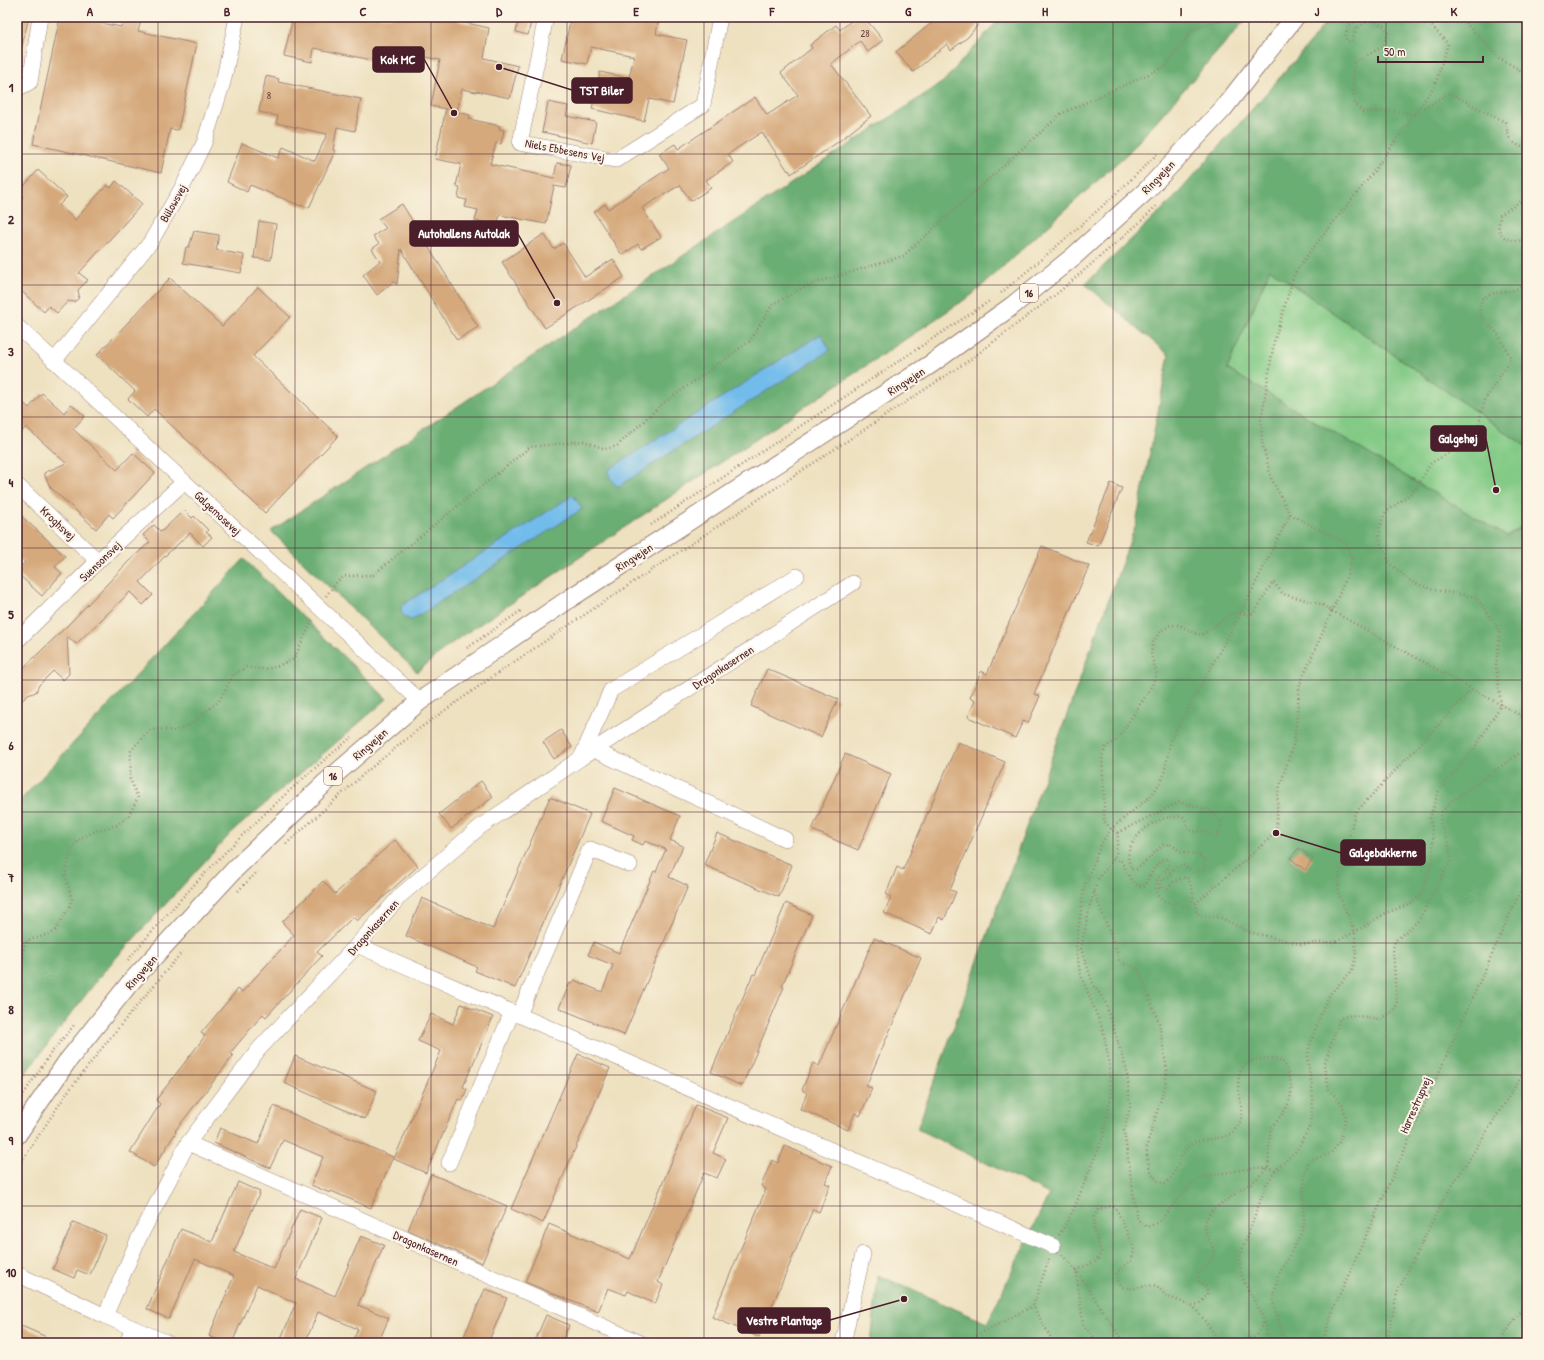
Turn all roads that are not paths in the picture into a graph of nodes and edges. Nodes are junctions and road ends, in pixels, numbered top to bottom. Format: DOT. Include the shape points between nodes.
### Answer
graph roads {
  1 [pos="40,17"];
  2 [pos="237,17"];
  3 [pos="546,17"];
  4 [pos="720,17"];
  5 [pos="1293,19"];
  6 [pos="17,89"];
  7 [pos="17,326"];
  8 [pos="54,361"];
  9 [pos="184,482"];
  10 [pos="17,485"];
  11 [pos="98,562"];
  12 [pos="797,576"];
  13 [pos="852,583"];
  14 [pos="17,641"];
  15 [pos="420,701"];
  16 [pos="594,750"];
  17 [pos="581,758"];
  18 [pos="785,839"];
  19 [pos="630,865"];
  20 [pos="357,945"];
  21 [pos="516,1014"];
  22 [pos="17,1135"];
  23 [pos="188,1143"];
  24 [pos="449,1162"];
  25 [pos="1053,1246"];
  26 [pos="863,1254"];
  27 [pos="17,1274"];
  28 [pos="105,1316"];
  29 [pos="133,1328"];
  30 [pos="127,1343"];
  31 [pos="168,1343"];
  32 [pos="641,1343"];
  33 [pos="843,1343"];
  1 -- 6 [label="street" via="30,82"];
  2 -- 8 [label="street, Bülowsvej" via="223,82 204,143 183,186 150,243"];
  3 -- 4 [label="street, Niels Ebbesens Vej" via="520,142 616,160 703,105"];
  5 -- 15 [label="main road, Ringvejen / 16" via="1223,109 1146,191 1074,256 1012,306 931,364 572,597"];
  7 -- 8 [label="street, Galgemosevej"];
  8 -- 9 [label="street, Galgemosevej"];
  9 -- 11 [label="street, Suensonsvej"];
  9 -- 15 [label="street, Galgemosevej"];
  10 -- 11 [label="street, Kroghsvej"];
  11 -- 14 [label="street, Suensonsvej"];
  12 -- 17 [label="street" via="611,690"];
  13 -- 16 [label="street, Dragonkasernen"];
  15 -- 22 [label="main road, Ringvejen / 16" via="301,805 204,901 129,984 88,1035"];
  16 -- 17 [label="street, Dragonkasernen"];
  16 -- 18 [label="street"];
  17 -- 20 [label="street, Dragonkasernen" via="480,827 401,895"];
  19 -- 21 [label="street" via="590,849"];
  20 -- 21 [label="street"];
  20 -- 23 [label="street, Dragonkasernen" via="259,1050"];
  21 -- 24 [label="street"];
  21 -- 25 [label="street"];
  23 -- 28 [label="street, Dragonkasernen" via="138,1240"];
  23 -- 32 [label="street, Dragonkasernen"];
  26 -- 33 [label="street"];
  27 -- 28 [label="street"];
  28 -- 29 [label="street"];
  29 -- 30 [label="street"];
  29 -- 31 [label="street"];
}
